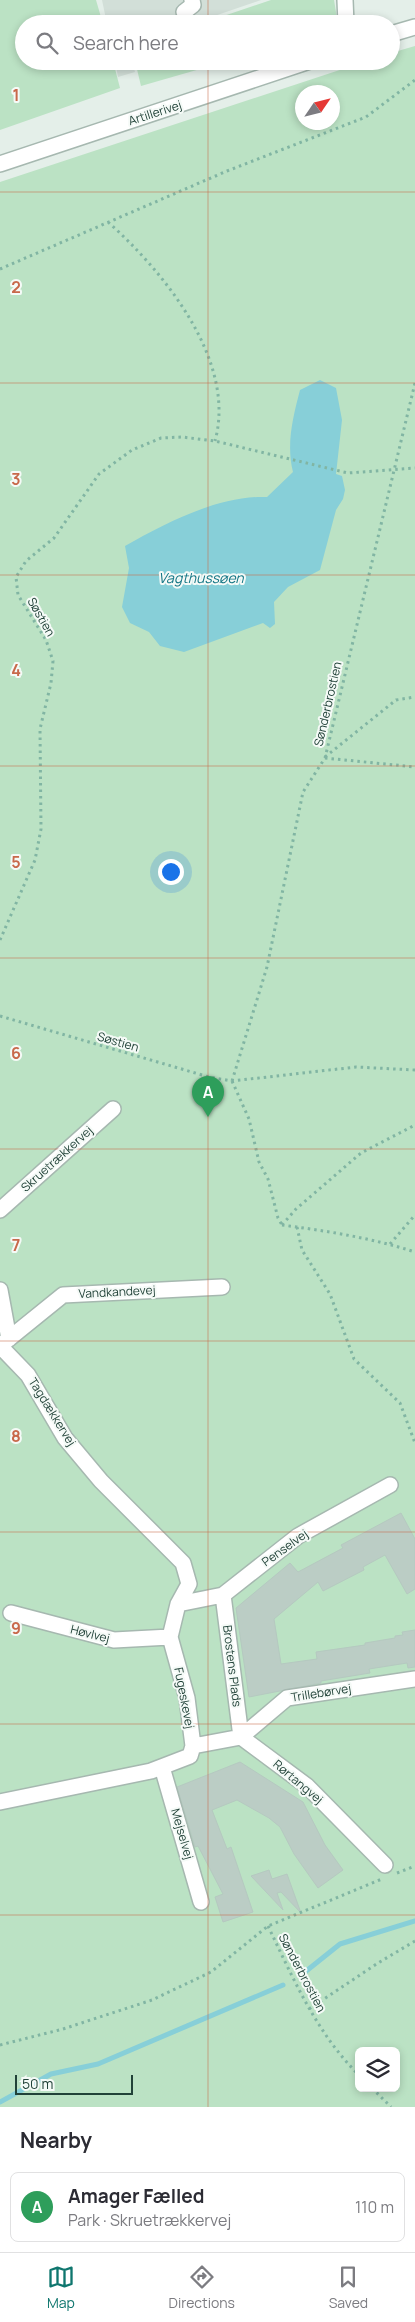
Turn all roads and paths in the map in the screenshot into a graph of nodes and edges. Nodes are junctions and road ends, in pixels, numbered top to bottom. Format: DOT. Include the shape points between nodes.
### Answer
graph roads {
  1 [pos="344,0"];
  2 [pos="345,15"];
  3 [pos="415,27"];
  4 [pos="400,31"];
  5 [pos="283,70"];
  6 [pos="415,80"];
  7 [pos="0,164"];
  8 [pos="108,222"];
  9 [pos="0,268"];
  10 [pos="415,383"];
  11 [pos="215,441"];
  12 [pos="415,468"];
  13 [pos="392,471"];
  14 [pos="415,697"];
  15 [pos="325,758"];
  16 [pos="415,767"];
  17 [pos="0,940"];
  18 [pos="0,1016"];
  19 [pos="415,1070"];
  20 [pos="232,1081"];
  21 [pos="113,1109"];
  22 [pos="415,1125"];
  23 [pos="0,1210"];
  24 [pos="415,1215"];
  25 [pos="282,1225"];
  26 [pos="297,1226"];
  27 [pos="390,1244"];
  28 [pos="415,1252"];
  29 [pos="222,1287"];
  30 [pos="0,1290"];
  31 [pos="4,1343"];
  32 [pos="415,1443"];
  33 [pos="102,1481"];
  34 [pos="390,1485"];
  35 [pos="222,1595"];
  36 [pos="178,1604"];
  37 [pos="11,1614"];
  38 [pos="170,1637"];
  39 [pos="415,1679"];
  40 [pos="241,1737"];
  41 [pos="193,1746"];
  42 [pos="162,1767"];
  43 [pos="0,1802"];
  44 [pos="415,1866"];
  45 [pos="390,1872"];
  46 [pos="201,1902"];
  47 [pos="268,1926"];
  48 [pos="415,1941"];
  49 [pos="310,2009"];
  50 [pos="0,2045"];
  51 [pos="355,2072"];
  52 [pos="376,2092"];
  53 [pos="391,2107"];
  1 -- 2 [label="street"];
  3 -- 4 [label="street"];
  5 -- 7 [label="street, Artillerivej"];
  6 -- 8 [label="path" via="366,117 226,171"];
  8 -- 9 [label="path"];
  8 -- 11 [label="path" via="148,261 177,298 201,339 218,395 220,416"];
  10 -- 13 [label="path, Sønderbrostien"];
  11 -- 13 [label="path, Søstien" via="348,473"];
  11 -- 17 [label="path, Søstien" via="161,438 132,450 99,474 54,538 26,561 16,577 18,595 46,640 53,661 40,729 41,829 35,860"];
  12 -- 13 [label="path, Søstien"];
  13 -- 15 [label="path, Sønderbrostien"];
  14 -- 15 [label="path" via="396,700"];
  15 -- 16 [label="path"];
  15 -- 20 [label="path, Sønderbrostien" via="303,792 267,967"];
  18 -- 20 [label="path, Søstien"];
  19 -- 20 [label="path, Søstien" via="356,1067"];
  20 -- 25 [label="path" via="249,1119 259,1162 268,1179"];
  21 -- 23 [label="street, Skruetrækkervej"];
  22 -- 25 [label="path" via="361,1153 296,1208"];
  24 -- 27 [label="path"];
  25 -- 26 [label="path"];
  26 -- 27 [label="path"];
  26 -- 32 [label="path" via="302,1250 330,1294 354,1359 400,1402"];
  27 -- 28 [label="path"];
  29 -- 31 [label="street, Vandkandevej" via="63,1295"];
  30 -- 31 [label="street"];
  31 -- 33 [label="street, Tagdækkervej" via="28,1374 65,1438"];
  33 -- 36 [label="street, Fugeskevej" via="182,1563 189,1584"];
  34 -- 35 [label="street, Penselvej" via="298,1536"];
  35 -- 36 [label="street, Penselvej"];
  35 -- 40 [label="street, Brostens Plads"];
  36 -- 38 [label="street, Fugeskevej"];
  37 -- 38 [label="street, Høvlvej" via="114,1640"];
  38 -- 41 [label="street, Fugeskevej" via="187,1698"];
  39 -- 40 [label="street, Trillebørvej" via="287,1698"];
  40 -- 41 [label="street"];
  40 -- 45 [label="street, Rørtangvej" via="307,1786"];
  41 -- 42 [label="street, Fugeskevej" via="190,1756"];
  42 -- 43 [label="street, Fugeskevej"];
  42 -- 46 [label="street, Mejselvej"];
  44 -- 45 [label="path"];
  45 -- 47 [label="path"];
  47 -- 49 [label="path, Sønderbrostien"];
  47 -- 50 [label="path" via="211,1972 152,2000 63,2029"];
  48 -- 49 [label="path"];
  49 -- 51 [label="path, Sønderbrostien"];
  52 -- 53 [label="path"];
}
